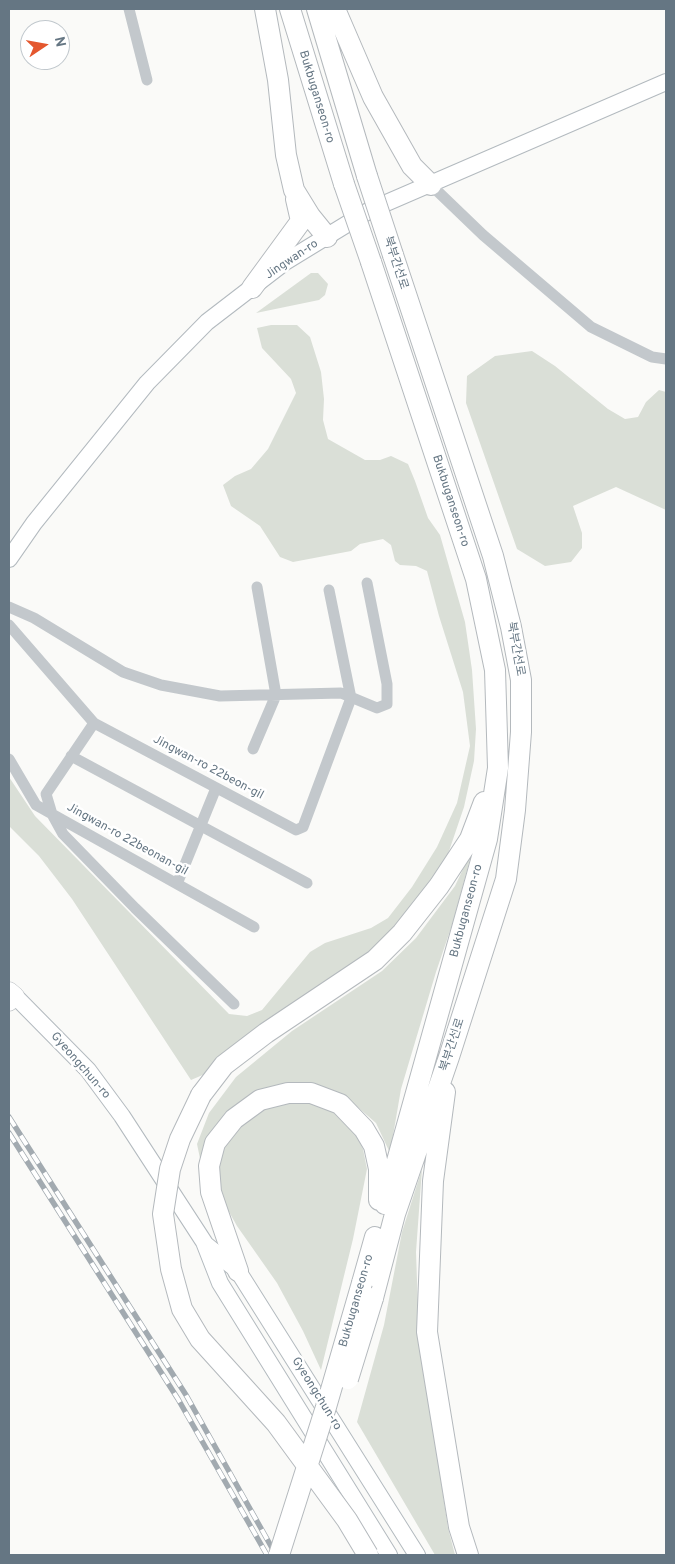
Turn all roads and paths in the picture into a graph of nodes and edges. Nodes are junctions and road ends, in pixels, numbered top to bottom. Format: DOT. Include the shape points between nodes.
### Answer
graph roads {
  1 [pos="129,9"];
  2 [pos="265,9"];
  3 [pos="290,9"];
  4 [pos="317,9"];
  5 [pos="335,9"];
  6 [pos="148,80"];
  7 [pos="666,82"];
  8 [pos="431,185"];
  9 [pos="294,190"];
  10 [pos="327,237"];
  11 [pos="252,288"];
  12 [pos="666,359"];
  13 [pos="9,559"];
  14 [pos="366,583"];
  15 [pos="257,586"];
  16 [pos="329,590"];
  17 [pos="9,607"];
  18 [pos="9,625"];
  19 [pos="276,695"];
  20 [pos="351,698"];
  21 [pos="94,723"];
  22 [pos="253,749"];
  23 [pos="72,756"];
  24 [pos="9,759"];
  25 [pos="498,768"];
  26 [pos="216,788"];
  27 [pos="52,814"];
  28 [pos="201,826"];
  29 [pos="308,883"];
  30 [pos="177,884"];
  31 [pos="254,927"];
  32 [pos="11,996"];
  33 [pos="234,1004"];
  34 [pos="449,1057"];
  35 [pos="380,1222"];
  36 [pos="204,1242"];
  37 [pos="238,1271"];
  38 [pos="367,1290"];
  39 [pos="279,1555"];
  40 [pos="293,1555"];
  41 [pos="368,1555"];
  42 [pos="389,1555"];
  43 [pos="417,1555"];
  44 [pos="468,1555"];
  1 -- 6 [label="street"];
  2 -- 9 [label="highway"];
  3 -- 25 [label="highway, Bukbuganseon-ro, bridge" via="344,184 476,579 495,670"];
  4 -- 34 [label="highway, 북부간선로, bridge" via="367,176 493,556 521,680 521,732 506,879"];
  5 -- 8 [label="highway" via="373,97 412,166"];
  7 -- 8 [label="main road, Jingwan-ro"];
  8 -- 10 [label="main road, Jingwan-ro" via="370,210"];
  8 -- 12 [label="street" via="483,235 591,327 652,357"];
  9 -- 10 [label="highway"];
  9 -- 11 [label="highway" via="301,221"];
  10 -- 11 [label="main road, Jingwan-ro" via="285,262"];
  11 -- 13 [label="main road, Jingwan-ro" via="207,322 147,383"];
  14 -- 20 [label="street" via="387,684 386,704 377,708"];
  15 -- 19 [label="street"];
  16 -- 20 [label="street"];
  17 -- 19 [label="street" via="34,618 123,672 161,685 220,696"];
  18 -- 21 [label="street, Jingwan-ro 22beon-gil"];
  19 -- 20 [label="street" via="341,693"];
  19 -- 22 [label="street"];
  20 -- 26 [label="street, Jingwan-ro 22beon-gil" via="303,827 296,830"];
  21 -- 23 [label="street, Jingwan-ro 22beonan-gil"];
  21 -- 26 [label="street, Jingwan-ro 22beon-gil"];
  23 -- 27 [label="street, Jingwan-ro 22beonan-gil" via="46,794"];
  23 -- 28 [label="street"];
  24 -- 27 [label="street" via="36,805"];
  25 -- 35 [label="highway, Bukbuganseon-ro" via="487,839"];
  25 -- 41 [label="highway, bridge" via="470,839 402,933 375,960 224,1065 201,1095 170,1169 163,1214 171,1269 182,1309 200,1338 276,1423 348,1520"];
  26 -- 28 [label="street"];
  27 -- 30 [label="street, Jingwan-ro 22beonan-gil"];
  27 -- 33 [label="street" via="63,834"];
  28 -- 29 [label="street"];
  28 -- 30 [label="street"];
  30 -- 31 [label="street, Jingwan-ro 22beonan-gil"];
  32 -- 36 [label="main road, Gyeongchun-ro" via="88,1070"];
  34 -- 38 [label="highway, 북부간선로"];
  34 -- 44 [label="highway" via="433,1181 427,1332 459,1527"];
  35 -- 37 [label="highway" via="379,1169 374,1146 364,1129 346,1110 340,1104 311,1093 288,1093 260,1100 234,1119 215,1143 209,1166 211,1192"];
  35 -- 38 [label="highway, Bukbuganseon-ro"];
  36 -- 37 [label="main road, Gyeongchun-ro"];
  36 -- 42 [label="main road, Gyeongchun-ro" via="220,1283"];
  37 -- 43 [label="main road, Gyeongchun-ro"];
  38 -- 39 [label="highway, Bukbuganseon-ro, bridge"];
  38 -- 40 [label="highway, Bukbuganseon-ro, bridge"];
}
